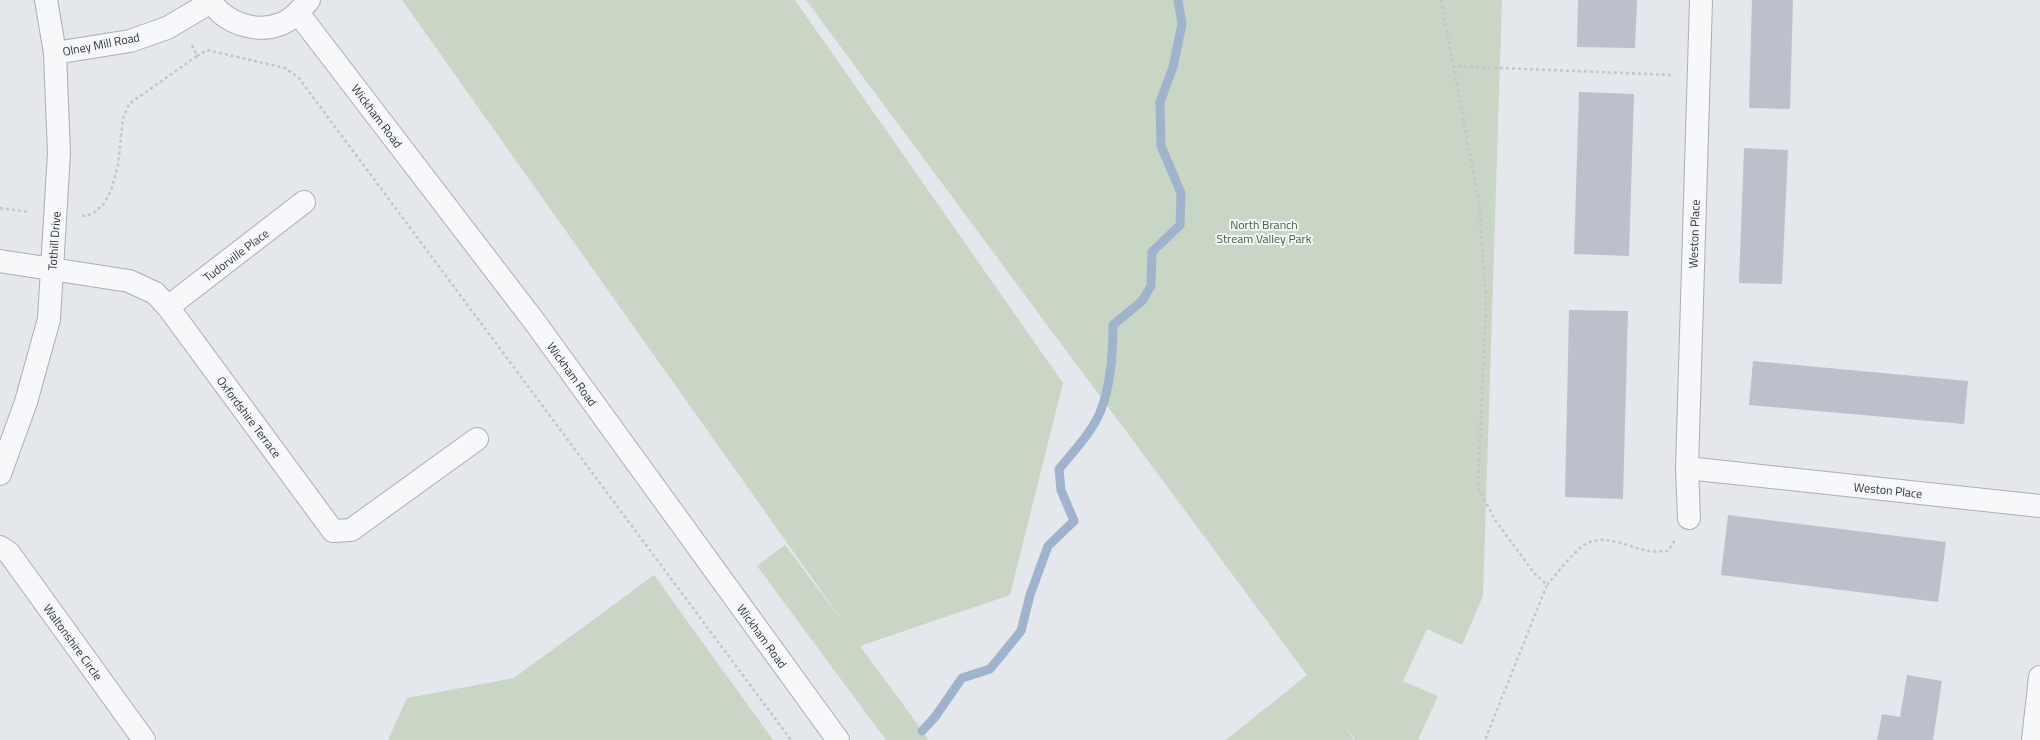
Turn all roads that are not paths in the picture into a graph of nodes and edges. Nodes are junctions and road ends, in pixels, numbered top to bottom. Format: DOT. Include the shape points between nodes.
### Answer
graph roads {
  1 [pos="46,0"];
  2 [pos="1701,0"];
  3 [pos="210,1"];
  4 [pos="304,7"];
  5 [pos="55,53"];
  6 [pos="304,202"];
  7 [pos="0,261"];
  8 [pos="52,269"];
  9 [pos="168,307"];
  10 [pos="477,439"];
  11 [pos="1687,468"];
  12 [pos="0,474"];
  13 [pos="2040,506"];
  14 [pos="1689,518"];
  15 [pos="0,547"];
  16 [pos="2040,677"];
  17 [pos="144,740"];
  18 [pos="838,740"];
  19 [pos="2033,740"];
  1 -- 5 [label="street, Tothill Drive"];
  2 -- 11 [label="street, Weston Place"];
  3 -- 4 [label="street" via="225,16 242,25 262,28 281,24"];
  3 -- 5 [label="street, Olney Mill Road" via="167,28 130,41"];
  4 -- 18 [label="street, Wickham Road"];
  5 -- 8 [label="street, Tothill Drive" via="59,153"];
  6 -- 9 [label="street, Tudorville Place"];
  7 -- 8 [label="street, Oxfordshire Terrace"];
  8 -- 9 [label="street, Oxfordshire Terrace" via="130,281 155,293"];
  8 -- 12 [label="street, Tothill Drive" via="49,319 26,402"];
  9 -- 10 [label="street, Oxfordshire Terrace" via="333,531 351,530"];
  11 -- 13 [label="street, Weston Place"];
  11 -- 14 [label="street, Weston Place"];
  15 -- 17 [label="street, Waltonshire Circle" via="9,553"];
  16 -- 19 [label="street"];
}
